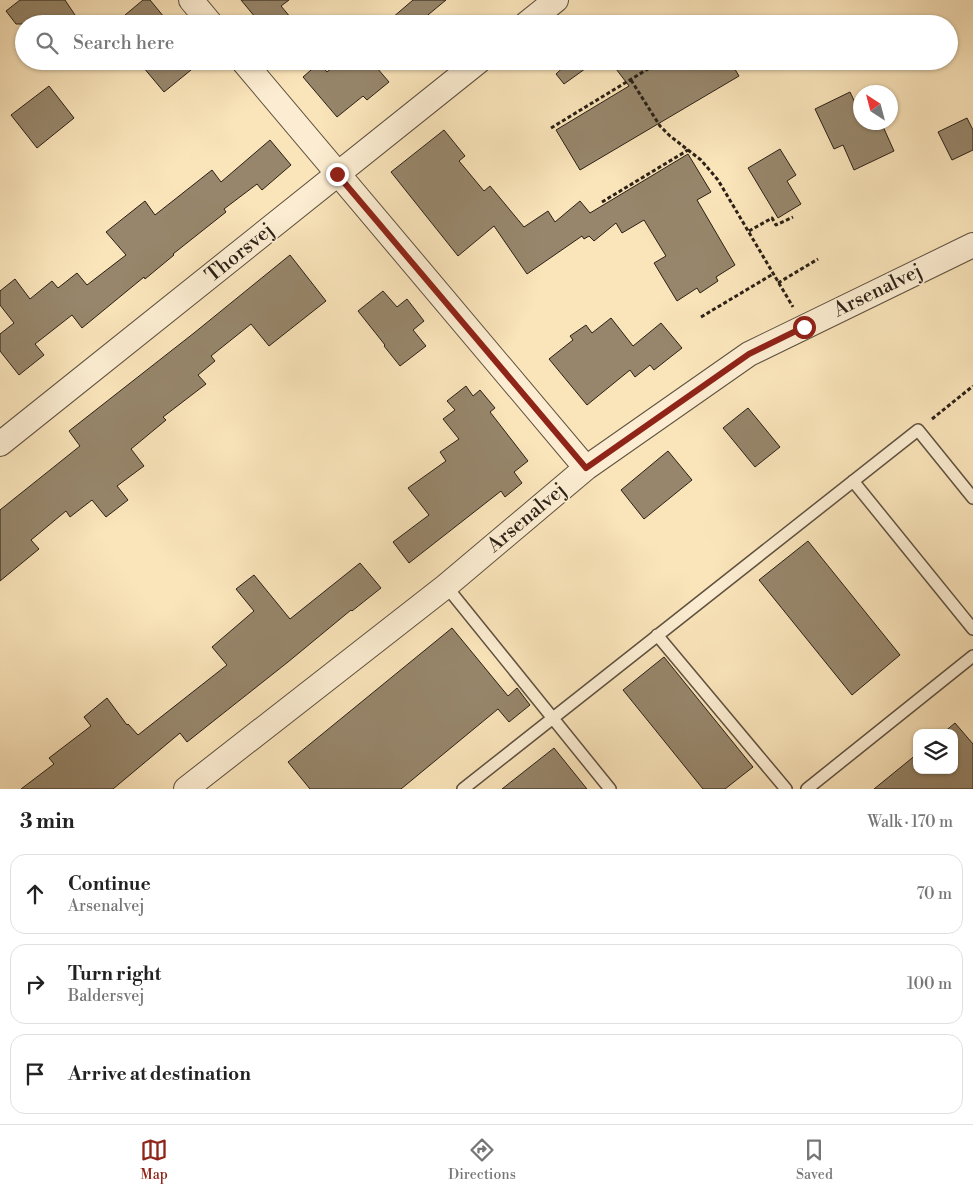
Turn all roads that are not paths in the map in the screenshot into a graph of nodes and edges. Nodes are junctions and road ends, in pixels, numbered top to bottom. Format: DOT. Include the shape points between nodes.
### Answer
graph roads {
  1 [pos="191,0"];
  2 [pos="556,0"];
  3 [pos="204,15"];
  4 [pos="537,15"];
  5 [pos="250,70"];
  6 [pos="468,70"];
  7 [pos="337,174"];
  8 [pos="973,245"];
  9 [pos="0,444"];
  10 [pos="586,468"];
  11 [pos="853,481"];
  12 [pos="973,498"];
  13 [pos="446,586"];
  14 [pos="973,629"];
  15 [pos="657,635"];
  16 [pos="973,656"];
  17 [pos="552,717"];
  18 [pos="186,789"];
  19 [pos="463,789"];
  20 [pos="610,789"];
  21 [pos="786,789"];
  22 [pos="807,789"];
  1 -- 3 [label="street"];
  2 -- 4 [label="street"];
  5 -- 7 [label="street"];
  6 -- 7 [label="street, Thorsvej"];
  7 -- 9 [label="street, Thorsvej"];
  7 -- 10 [label="street"];
  8 -- 10 [label="street, Arsenalvej" via="749,354"];
  10 -- 13 [label="street, Arsenalvej"];
  11 -- 12 [label="lane" via="918,430"];
  11 -- 14 [label="lane"];
  11 -- 15 [label="lane"];
  13 -- 17 [label="lane"];
  13 -- 18 [label="street, Arsenalvej"];
  15 -- 17 [label="lane"];
  15 -- 21 [label="lane"];
  16 -- 22 [label="lane"];
  17 -- 19 [label="lane"];
  17 -- 20 [label="lane"];
}
